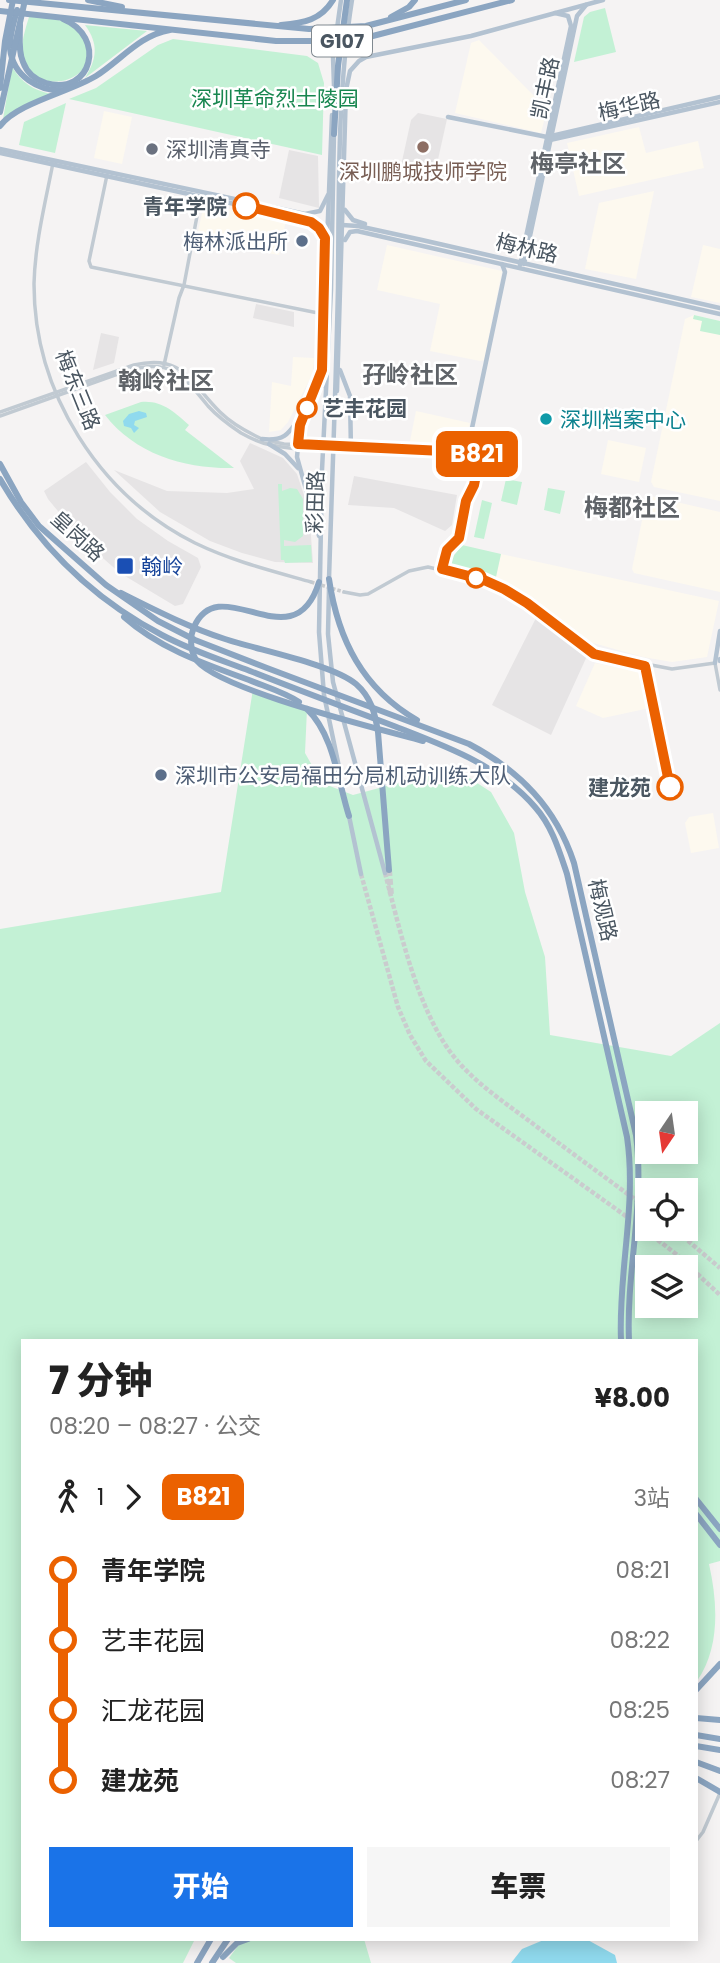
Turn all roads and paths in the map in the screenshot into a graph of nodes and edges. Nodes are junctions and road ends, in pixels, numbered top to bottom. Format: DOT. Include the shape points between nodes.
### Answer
graph roads {
  1 [pos="11,0"];
  2 [pos="19,0"];
  3 [pos="25,0"];
  4 [pos="88,0"];
  5 [pos="333,0"];
  6 [pos="341,0"];
  7 [pos="350,0"];
  8 [pos="415,0"];
  9 [pos="466,0"];
  10 [pos="512,0"];
  11 [pos="603,0"];
  12 [pos="591,3"];
  13 [pos="0,10"];
  14 [pos="551,13"];
  15 [pos="55,15"];
  16 [pos="172,16"];
  17 [pos="388,20"];
  18 [pos="263,26"];
  19 [pos="183,29"];
  20 [pos="17,49"];
  21 [pos="0,63"];
  22 [pos="338,77"];
  23 [pos="1,84"];
  24 [pos="72,88"];
  25 [pos="341,97"];
  26 [pos="720,99"];
  27 [pos="334,102"];
  28 [pos="0,112"];
  29 [pos="448,117"];
  30 [pos="0,126"];
  31 [pos="334,134"];
  32 [pos="550,138"];
  33 [pos="0,151"];
  34 [pos="345,151"];
  35 [pos="53,163"];
  36 [pos="107,175"];
  37 [pos="336,181"];
  38 [pos="201,195"];
  39 [pos="328,195"];
  40 [pos="343,204"];
  41 [pos="343,213"];
  42 [pos="290,214"];
  43 [pos="327,215"];
  44 [pos="343,225"];
  45 [pos="327,228"];
  46 [pos="382,231"];
  47 [pos="326,243"];
  48 [pos="343,244"];
  49 [pos="525,248"];
  50 [pos="503,261"];
  51 [pos="521,265"];
  52 [pos="549,269"];
  53 [pos="184,285"];
  54 [pos="334,290"];
  55 [pos="720,308"];
  56 [pos="325,314"];
  57 [pos="720,314"];
  58 [pos="164,366"];
  59 [pos="339,367"];
  60 [pos="322,370"];
  61 [pos="57,394"];
  62 [pos="326,400"];
  63 [pos="306,410"];
  64 [pos="0,414"];
  65 [pos="334,427"];
  66 [pos="262,439"];
  67 [pos="269,444"];
  68 [pos="298,446"];
  69 [pos="351,449"];
  70 [pos="464,452"];
  71 [pos="480,455"];
  72 [pos="0,464"];
  73 [pos="301,472"];
  74 [pos="0,479"];
  75 [pos="320,542"];
  76 [pos="442,569"];
  77 [pos="329,579"];
  78 [pos="315,582"];
  79 [pos="106,585"];
  80 [pos="344,592"];
  81 [pos="113,606"];
  82 [pos="720,631"];
  83 [pos="719,662"];
  84 [pos="267,668"];
  85 [pos="262,676"];
  86 [pos="720,690"];
  87 [pos="440,733"];
  88 [pos="454,751"];
  89 [pos="349,816"];
  90 [pos="387,872"];
  91 [pos="362,874"];
  92 [pos="621,1339"];
  93 [pos="629,1339"];
  94 [pos="698,1502"];
  95 [pos="698,1517"];
  96 [pos="720,1529"];
  97 [pos="720,1545"];
  98 [pos="720,1664"];
  99 [pos="698,1688"];
  100 [pos="698,1718"];
  101 [pos="720,1720"];
  102 [pos="698,1735"];
  103 [pos="720,1739"];
  104 [pos="698,1746"];
  105 [pos="720,1750"];
  106 [pos="698,1763"];
  107 [pos="720,1771"];
  108 [pos="698,1779"];
  109 [pos="720,1793"];
  110 [pos="698,1838"];
  111 [pos="210,1941"];
  112 [pos="228,1941"];
  113 [pos="228,1941"];
  114 [pos="242,1941"];
  115 [pos="222,1960"];
  116 [pos="197,1963"];
  117 [pos="212,1963"];
  1 -- 16 [label="highway, G107"];
  1 -- 23 [label="highway"];
  2 -- 24 [label="highway" via="10,40 20,72 38,87"];
  3 -- 20 [label="highway"];
  4 -- 16 [label="highway"];
  5 -- 18 [label="highway" via="311,21"];
  6 -- 22 [label="main road, 彩田路" via="334,43"];
  7 -- 22 [label="highway"];
  8 -- 17 [label="highway"];
  9 -- 17 [label="highway, G107"];
  10 -- 19 [label="highway, G107" via="348,41 276,41"];
  11 -- 12 [label="main road"];
  12 -- 14 [label="main road"];
  12 -- 32 [label="main road, 凯丰路" via="577,16"];
  13 -- 15 [label="highway, G107"];
  14 -- 32 [label="main road, 凯丰路" via="566,15 571,26"];
  14 -- 34 [label="main road" via="359,61 347,81"];
  15 -- 19 [label="highway, G107"];
  15 -- 20 [label="highway" via="75,25 88,41 89,60 79,77 62,85 41,82 27,70"];
  16 -- 18 [label="highway, G107"];
  17 -- 18 [label="highway, G107" via="331,29"];
  19 -- 24 [label="highway" via="150,36 98,75"];
  20 -- 28 [label="highway"];
  21 -- 23 [label="highway"];
  22 -- 25 [label="main road, 彩田路"];
  22 -- 27 [label="main road, 彩田路"];
  22 -- 31 [label="highway"];
  24 -- 30 [label="highway" via="13,113"];
  25 -- 34 [label="main road"];
  25 -- 37 [label="main road, 彩田路"];
  26 -- 32 [label="main road, 梅华路"];
  27 -- 31 [label="main road, 彩田路"];
  27 -- 39 [label="main road"];
  29 -- 32 [label="main road, 梅华路"];
  31 -- 37 [label="main road, 彩田路"];
  32 -- 49 [label="main road, 凯丰路"];
  33 -- 35 [label="main road"];
  34 -- 40 [label="main road"];
  35 -- 36 [label="main road"];
  35 -- 61 [label="street, 梅东三路" via="37,238 34,283 39,331"];
  36 -- 38 [label="main road"];
  36 -- 53 [label="street" via="91,267"];
  37 -- 54 [label="main road, 彩田路"];
  38 -- 42 [label="main road"];
  38 -- 53 [label="street"];
  39 -- 42 [label="main road" via="322,209 313,214"];
  39 -- 43 [label="main road"];
  40 -- 41 [label="main road"];
  40 -- 46 [label="main road" via="353,220"];
  41 -- 43 [label="main road" via="336,220"];
  41 -- 44 [label="main road"];
  42 -- 47 [label="main road" via="311,222 324,233"];
  43 -- 45 [label="main road"];
  44 -- 45 [label="main road, 梅林路"];
  44 -- 46 [label="main road, 梅林路"];
  44 -- 48 [label="main road"];
  45 -- 47 [label="main road"];
  46 -- 50 [label="main road, 梅林路"];
  47 -- 56 [label="main road"];
  48 -- 50 [label="main road, 梅林路" via="348,234 358,232"];
  48 -- 59 [label="main road"];
  49 -- 50 [label="main road"];
  49 -- 51 [label="main road, 凯丰路"];
  49 -- 52 [label="main road" via="530,260"];
  50 -- 51 [label="main road, 梅林路"];
  50 -- 70 [label="main road" via="505,272"];
  51 -- 52 [label="main road, 梅林路"];
  51 -- 57 [label="main road, 梅林路"];
  52 -- 55 [label="main road, 梅林路"];
  53 -- 56 [label="street"];
  53 -- 58 [label="street"];
  54 -- 62 [label="main road, 彩田路"];
  54 -- 65 [label="main road, 彩田路"];
  56 -- 60 [label="main road"];
  58 -- 61 [label="street" via="134,365"];
  58 -- 66 [label="street" via="187,374 222,414"];
  58 -- 67 [label="street" via="189,381 227,424"];
  59 -- 65 [label="main road"];
  59 -- 69 [label="main road" via="350,396"];
  60 -- 62 [label="main road"];
  60 -- 63 [label="main road"];
  61 -- 64 [label="street"];
  61 -- 78 [label="street, 梅东三路" via="93,458 142,509 215,552"];
  62 -- 75 [label="main road, 彩田路"];
  63 -- 66 [label="main road" via="284,436"];
  63 -- 68 [label="main road"];
  65 -- 77 [label="main road, 彩田路"];
  66 -- 68 [label="street"];
  67 -- 68 [label="street"];
  67 -- 73 [label="main road"];
  68 -- 69 [label="street"];
  68 -- 73 [label="main road"];
  69 -- 70 [label="street"];
  69 -- 71 [label="street"];
  70 -- 71 [label="street"];
  71 -- 76 [label="main road" via="459,538 447,550"];
  72 -- 79 [label="highway, 皇岗路" via="39,526"];
  73 -- 75 [label="main road"];
  74 -- 81 [label="highway, 皇岗路" via="49,549"];
  75 -- 78 [label="main road, 彩田路"];
  76 -- 80 [label="street" via="415,568 373,592"];
  76 -- 83 [label="street" via="504,589 594,654 672,669"];
  77 -- 87 [label="highway" via="339,628 363,673 398,708"];
  77 -- 90 [label="main road, 彩田路" via="334,692"];
  78 -- 88 [label="highway" via="312,601 297,614 282,618 225,606 211,609 198,619 192,633 195,658 219,677"];
  78 -- 89 [label="main road, 彩田路" via="323,687"];
  79 -- 84 [label="highway, 皇岗路" via="166,626"];
  79 -- 90 [label="highway" via="170,618 332,671 358,685 376,718"];
  81 -- 85 [label="highway, 皇岗路" via="173,640"];
  81 -- 89 [label="highway" via="163,645 294,699 311,712 334,760"];
  82 -- 83 [label="main road"];
  83 -- 86 [label="street"];
  84 -- 87 [label="highway, 梅观路"];
  85 -- 88 [label="highway, 梅观路"];
  87 -- 93 [label="highway, 梅观路" via="492,757 522,778 555,820 574,863 638,1150"];
  88 -- 92 [label="highway, 梅观路" via="496,772 527,798 547,822 567,874 629,1152"];
  89 -- 91 [label="main road, 彩田路"];
  94 -- 96 [label="highway"];
  95 -- 97 [label="highway"];
  98 -- 99 [label="highway"];
  100 -- 101 [label="highway"];
  102 -- 103 [label="highway"];
  104 -- 105 [label="highway"];
  106 -- 107 [label="highway"];
  108 -- 109 [label="highway"];
  109 -- 110 [label="street"];
  111 -- 116 [label="highway"];
  112 -- 115 [label="highway"];
  113 -- 117 [label="highway"];
  114 -- 115 [label="highway"];
}
